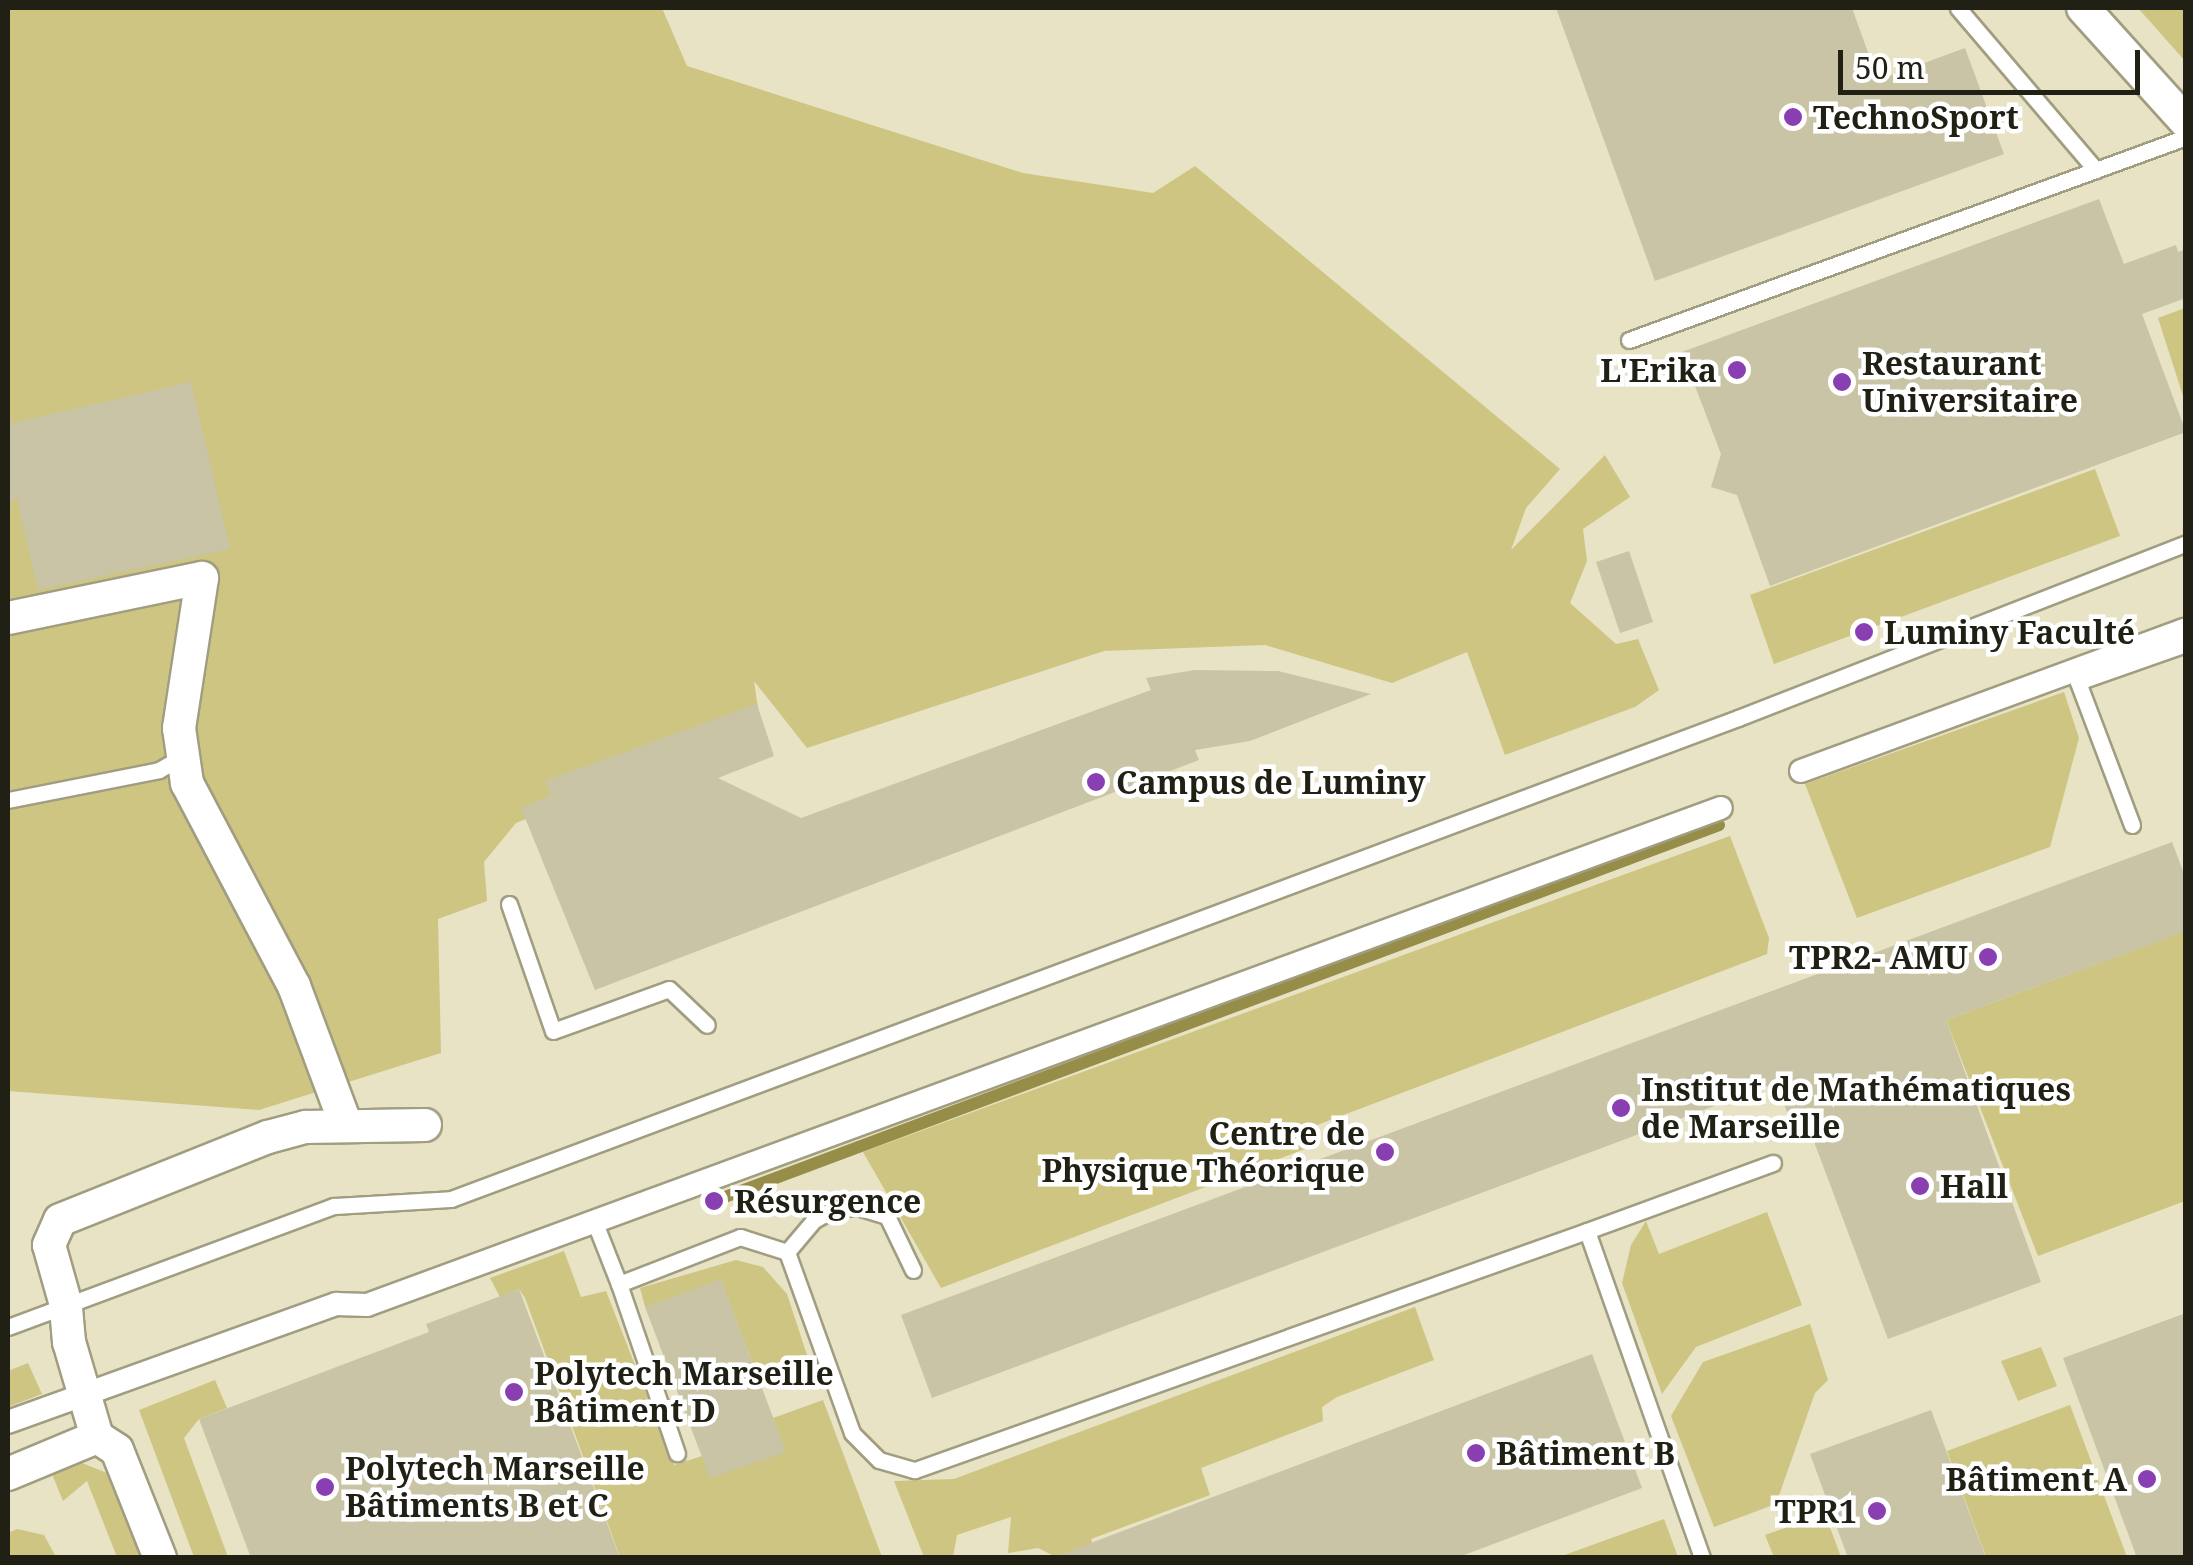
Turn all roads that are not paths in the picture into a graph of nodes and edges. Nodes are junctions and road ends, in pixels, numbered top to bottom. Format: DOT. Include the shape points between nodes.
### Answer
graph roads {
  1 [pos="1958,8"];
  2 [pos="2083,8"];
  3 [pos="2186,122"];
  4 [pos="2186,137"];
  5 [pos="2096,170"];
  6 [pos="1628,340"];
  7 [pos="2186,543"];
  8 [pos="8,618"];
  9 [pos="2186,629"];
  10 [pos="2186,644"];
  11 [pos="183,756"];
  12 [pos="1800,771"];
  13 [pos="8,800"];
  14 [pos="1720,808"];
  15 [pos="2132,825"];
  16 [pos="509,904"];
  17 [pos="707,1024"];
  18 [pos="346,1125"];
  19 [pos="425,1126"];
  20 [pos="1773,1162"];
  21 [pos="595,1223"];
  22 [pos="1587,1231"];
  23 [pos="787,1252"];
  24 [pos="914,1270"];
  25 [pos="619,1284"];
  26 [pos="66,1305"];
  27 [pos="8,1327"];
  28 [pos="86,1391"];
  29 [pos="8,1422"];
  30 [pos="97,1437"];
  31 [pos="677,1453"];
  32 [pos="8,1474"];
  33 [pos="160,1558"];
  34 [pos="1702,1558"];
  1 -- 5 [label="lane"];
  2 -- 3 [label="street"];
  4 -- 5 [label="lane"];
  5 -- 6 [label="lane"];
  7 -- 26 [label="lane" via="1738,718 451,1199 334,1206"];
  8 -- 11 [label="street" via="202,578 179,728"];
  9 -- 12 [label="street"];
  10 -- 15 [label="lane" via="2078,682"];
  11 -- 13 [label="lane" via="159,770"];
  11 -- 18 [label="street" via="187,783 294,986"];
  14 -- 21 [label="street"];
  16 -- 17 [label="lane" via="554,1031 669,989"];
  18 -- 19 [label="street"];
  18 -- 26 [label="street" via="268,1137 60,1220 49,1246"];
  20 -- 22 [label="lane"];
  21 -- 25 [label="lane"];
  21 -- 28 [label="street" via="367,1305 336,1304"];
  22 -- 23 [label="lane" via="915,1470 879,1460 852,1433"];
  22 -- 34 [label="lane"];
  23 -- 24 [label="lane" via="814,1220 858,1207 887,1216"];
  23 -- 25 [label="lane" via="740,1237"];
  25 -- 31 [label="lane"];
  26 -- 27 [label="lane"];
  26 -- 28 [label="street" via="68,1342"];
  28 -- 29 [label="street"];
  28 -- 30 [label="street"];
  30 -- 32 [label="street"];
  30 -- 33 [label="street" via="117,1450"];
}
